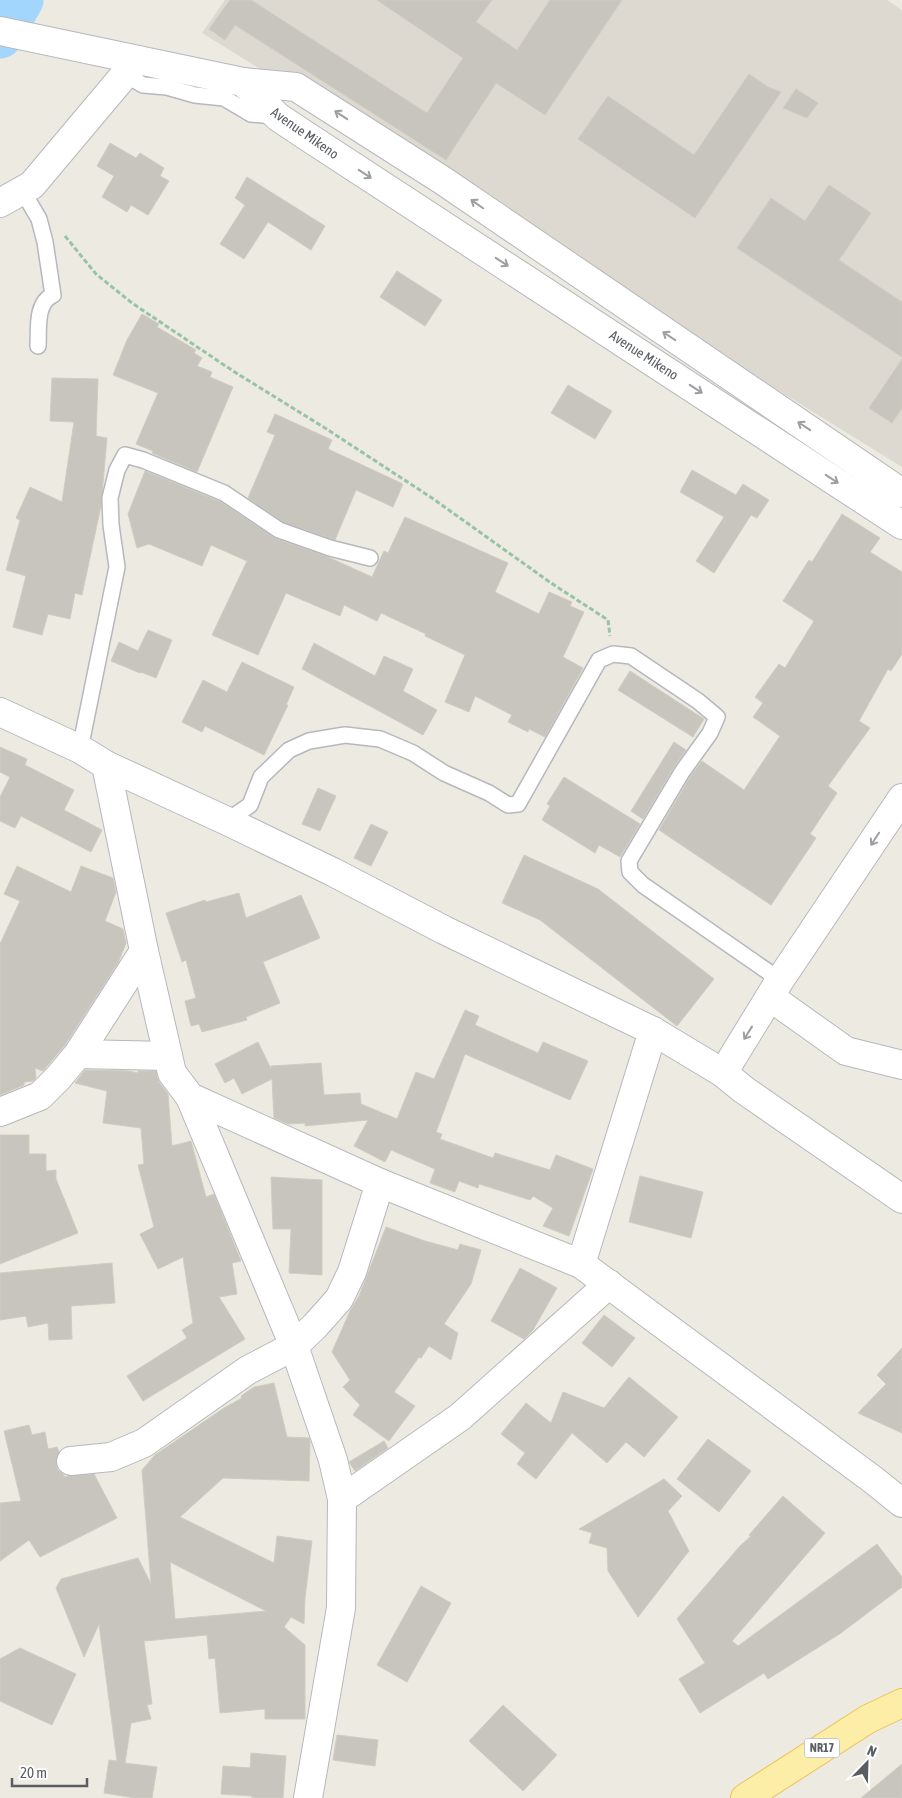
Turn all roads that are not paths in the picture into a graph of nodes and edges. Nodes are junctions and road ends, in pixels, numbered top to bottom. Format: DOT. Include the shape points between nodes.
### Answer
graph roads {
  1 [pos="0,31"];
  2 [pos="131,67"];
  3 [pos="243,82"];
  4 [pos="278,117"];
  5 [pos="11,196"];
  6 [pos="38,346"];
  7 [pos="902,493"];
  8 [pos="902,525"];
  9 [pos="370,558"];
  10 [pos="0,712"];
  11 [pos="80,749"];
  12 [pos="106,766"];
  13 [pos="902,798"];
  14 [pos="227,821"];
  15 [pos="144,951"];
  16 [pos="775,989"];
  17 [pos="654,1031"];
  18 [pos="78,1054"];
  19 [pos="168,1056"];
  20 [pos="902,1065"];
  21 [pos="723,1073"];
  22 [pos="190,1097"];
  23 [pos="0,1112"];
  24 [pos="380,1183"];
  25 [pos="902,1199"];
  26 [pos="581,1264"];
  27 [pos="609,1284"];
  28 [pos="294,1346"];
  29 [pos="71,1461"];
  30 [pos="342,1499"];
  31 [pos="902,1503"];
  32 [pos="902,1703"];
  33 [pos="308,1798"];
  34 [pos="745,1798"];
  1 -- 2 [label="street" via="28,36"];
  2 -- 3 [label="street"];
  2 -- 4 [label="lane" via="142,85 167,86 195,95 224,98 251,114"];
  2 -- 5 [label="street" via="32,185"];
  3 -- 4 [label="street, Avenue Mikeno"];
  7 -- 3 [label="street, Avenue Mikeno, one-way" via="442,180 316,99 296,87"];
  4 -- 8 [label="street, Avenue Mikeno, one-way"];
  5 -- 6 [label="lane" via="39,218 45,242 53,295 46,298 40,310"];
  9 -- 11 [label="lane" via="280,530 224,493 125,455 117,470 110,498 117,567"];
  10 -- 11 [label="street"];
  11 -- 12 [label="street"];
  12 -- 14 [label="street"];
  12 -- 15 [label="street"];
  13 -- 16 [label="street, one-way"];
  14 -- 16 [label="lane" via="250,805 261,777 289,750 309,741 346,735 380,739 508,804 518,804 600,660 613,654 631,656 717,717 629,861 630,872"];
  14 -- 17 [label="street"];
  15 -- 18 [label="street"];
  15 -- 19 [label="street"];
  16 -- 20 [label="street" via="846,1051"];
  16 -- 21 [label="street, one-way"];
  17 -- 21 [label="street"];
  17 -- 26 [label="street"];
  18 -- 19 [label="street"];
  18 -- 23 [label="street" via="40,1096"];
  19 -- 22 [label="street" via="172,1073"];
  21 -- 25 [label="street"];
  22 -- 24 [label="street"];
  22 -- 28 [label="street"];
  24 -- 26 [label="street"];
  24 -- 28 [label="street" via="352,1272 339,1299"];
  26 -- 27 [label="street"];
  27 -- 30 [label="street" via="460,1416"];
  27 -- 31 [label="street"];
  28 -- 29 [label="street" via="248,1370 144,1443 111,1457"];
  28 -- 30 [label="street" via="333,1460"];
  30 -- 33 [label="street" via="341,1608"];
  32 -- 34 [label="main road, NR17" via="868,1718"];
}
